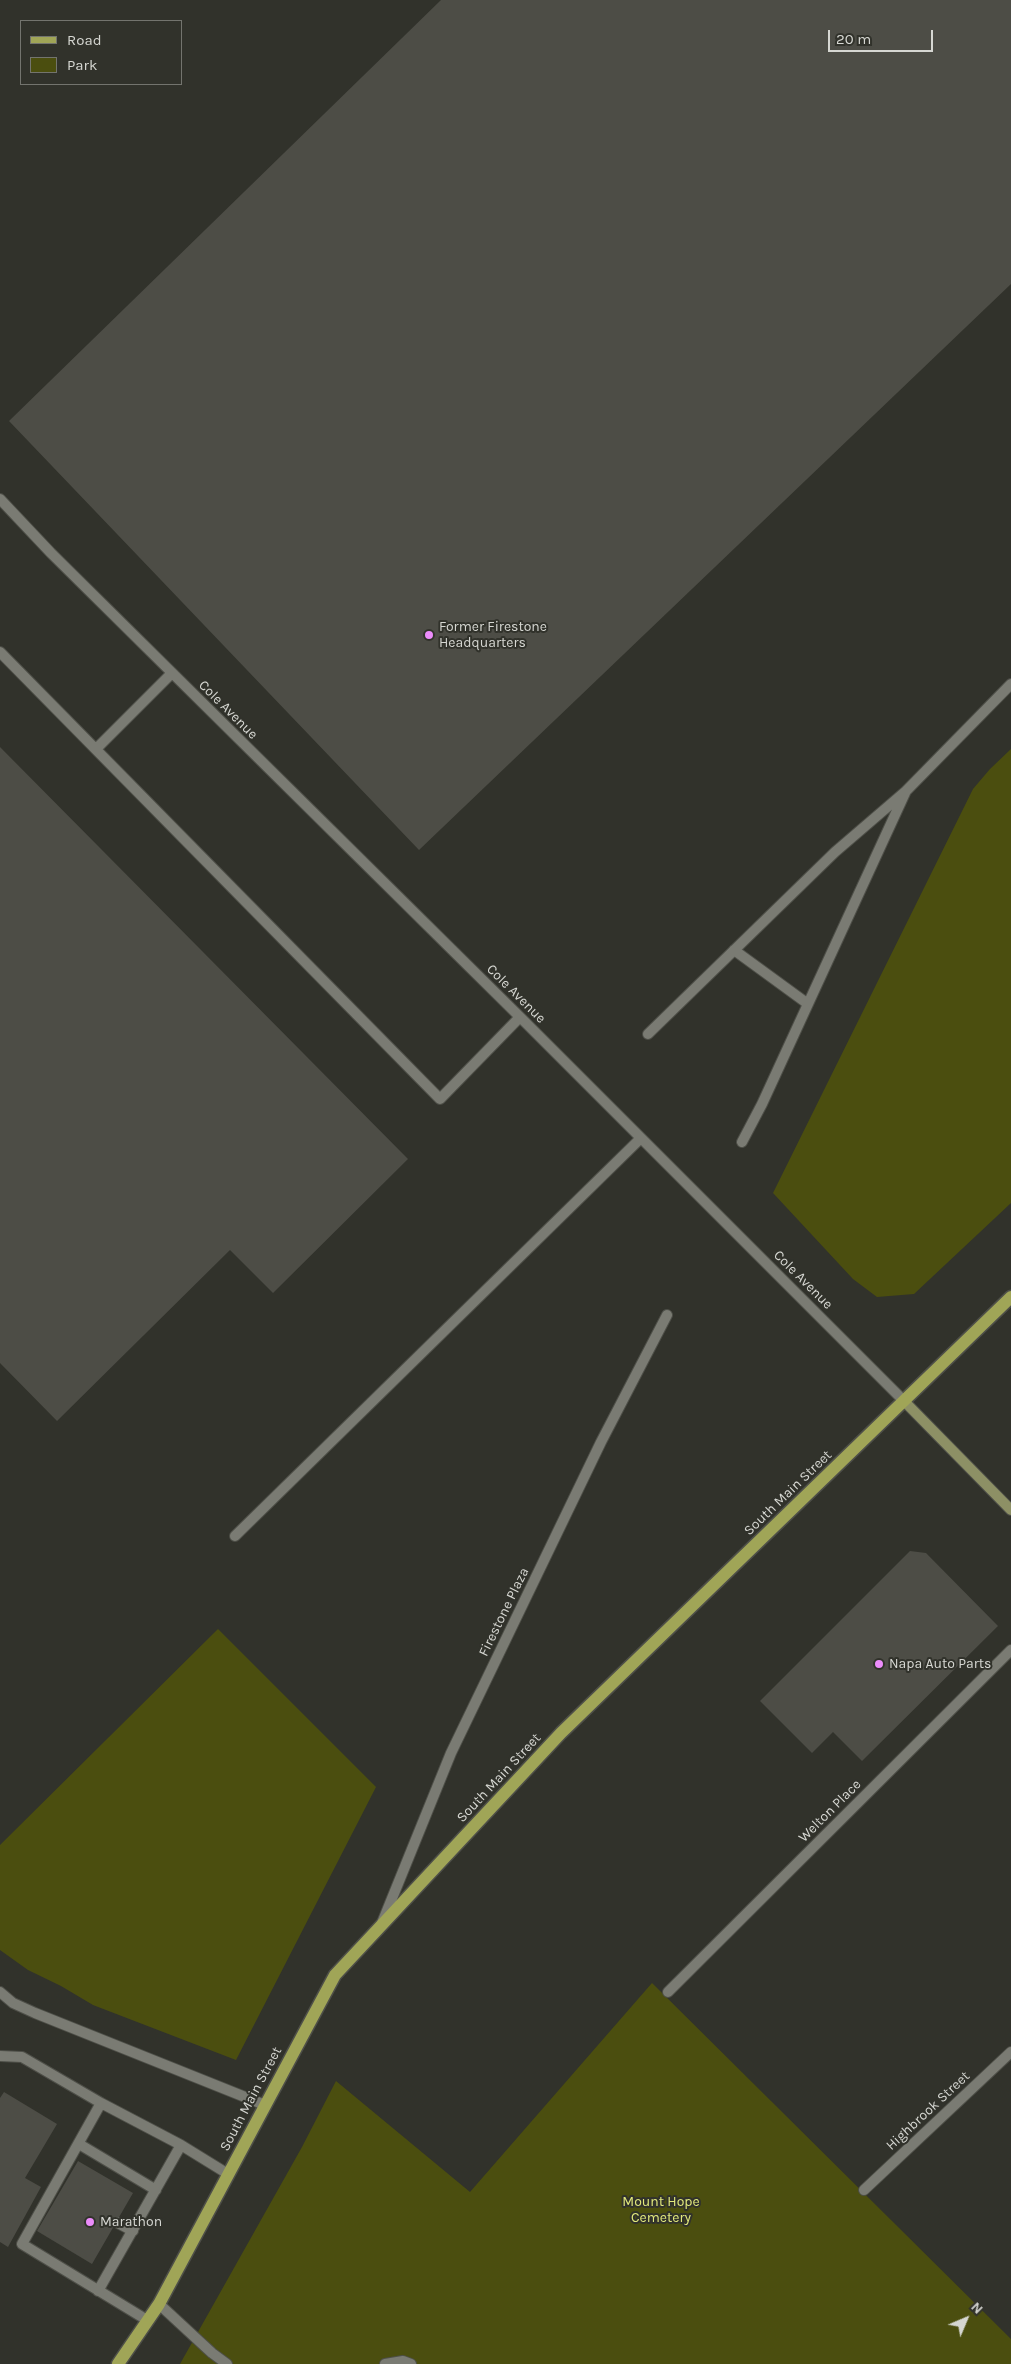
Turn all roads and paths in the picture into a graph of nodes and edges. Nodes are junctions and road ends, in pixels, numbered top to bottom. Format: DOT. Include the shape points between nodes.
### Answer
graph roads {
  1 [pos="0,499"];
  2 [pos="0,652"];
  3 [pos="172,673"];
  4 [pos="1011,684"];
  5 [pos="96,749"];
  6 [pos="906,791"];
  7 [pos="734,950"];
  8 [pos="808,1004"];
  9 [pos="520,1017"];
  10 [pos="648,1034"];
  11 [pos="641,1138"];
  12 [pos="742,1142"];
  13 [pos="1011,1296"];
  14 [pos="667,1315"];
  15 [pos="904,1401"];
  16 [pos="1011,1510"];
  17 [pos="235,1536"];
  18 [pos="1011,1650"];
  19 [pos="380,1926"];
  20 [pos="0,1992"];
  21 [pos="668,1992"];
  22 [pos="1011,2052"];
  23 [pos="0,2056"];
  24 [pos="101,2103"];
  25 [pos="265,2104"];
  26 [pos="80,2144"];
  27 [pos="181,2145"];
  28 [pos="228,2174"];
  29 [pos="156,2190"];
  30 [pos="864,2190"];
  31 [pos="116,2222"];
  32 [pos="133,2232"];
  33 [pos="98,2291"];
  34 [pos="159,2304"];
  35 [pos="147,2320"];
  36 [pos="118,2364"];
  37 [pos="228,2364"];
  38 [pos="385,2364"];
  39 [pos="411,2364"];
  1 -- 3 [label="street, Cole Avenue"];
  2 -- 5 [label="street"];
  3 -- 5 [label="street"];
  3 -- 9 [label="street, Cole Avenue"];
  4 -- 6 [label="street"];
  5 -- 9 [label="street" via="440,1099"];
  6 -- 7 [label="street" via="836,852"];
  6 -- 8 [label="street"];
  7 -- 8 [label="street"];
  7 -- 10 [label="street"];
  8 -- 12 [label="street"];
  9 -- 11 [label="street, Cole Avenue"];
  11 -- 15 [label="street, Cole Avenue"];
  11 -- 17 [label="street"];
  13 -- 15 [label="main road, South Main Street"];
  14 -- 19 [label="street, Firestone Plaza" via="601,1442 451,1753"];
  15 -- 16 [label="street, Cole Avenue"];
  15 -- 19 [label="main road, South Main Street" via="561,1733"];
  18 -- 21 [label="street, Welton Place"];
  19 -- 25 [label="main road, South Main Street" via="335,1975"];
  20 -- 25 [label="street" via="13,2003 35,2013"];
  22 -- 30 [label="street, Highbrook Street"];
  23 -- 24 [label="street" via="22,2057"];
  24 -- 26 [label="street"];
  24 -- 27 [label="street"];
  25 -- 28 [label="main road, South Main Street"];
  26 -- 29 [label="street"];
  26 -- 33 [label="street" via="58,2188 18,2241"];
  27 -- 28 [label="street"];
  27 -- 29 [label="street"];
  28 -- 34 [label="main road, South Main Street"];
  29 -- 32 [label="street"];
  31 -- 32 [label="street"];
  32 -- 33 [label="street"];
  33 -- 35 [label="street"];
  34 -- 35 [label="main road, South Main Street"];
  34 -- 37 [label="street"];
  35 -- 36 [label="main road, South Main Street"];
  38 -- 39 [label="street" via="403,2361"];
}
